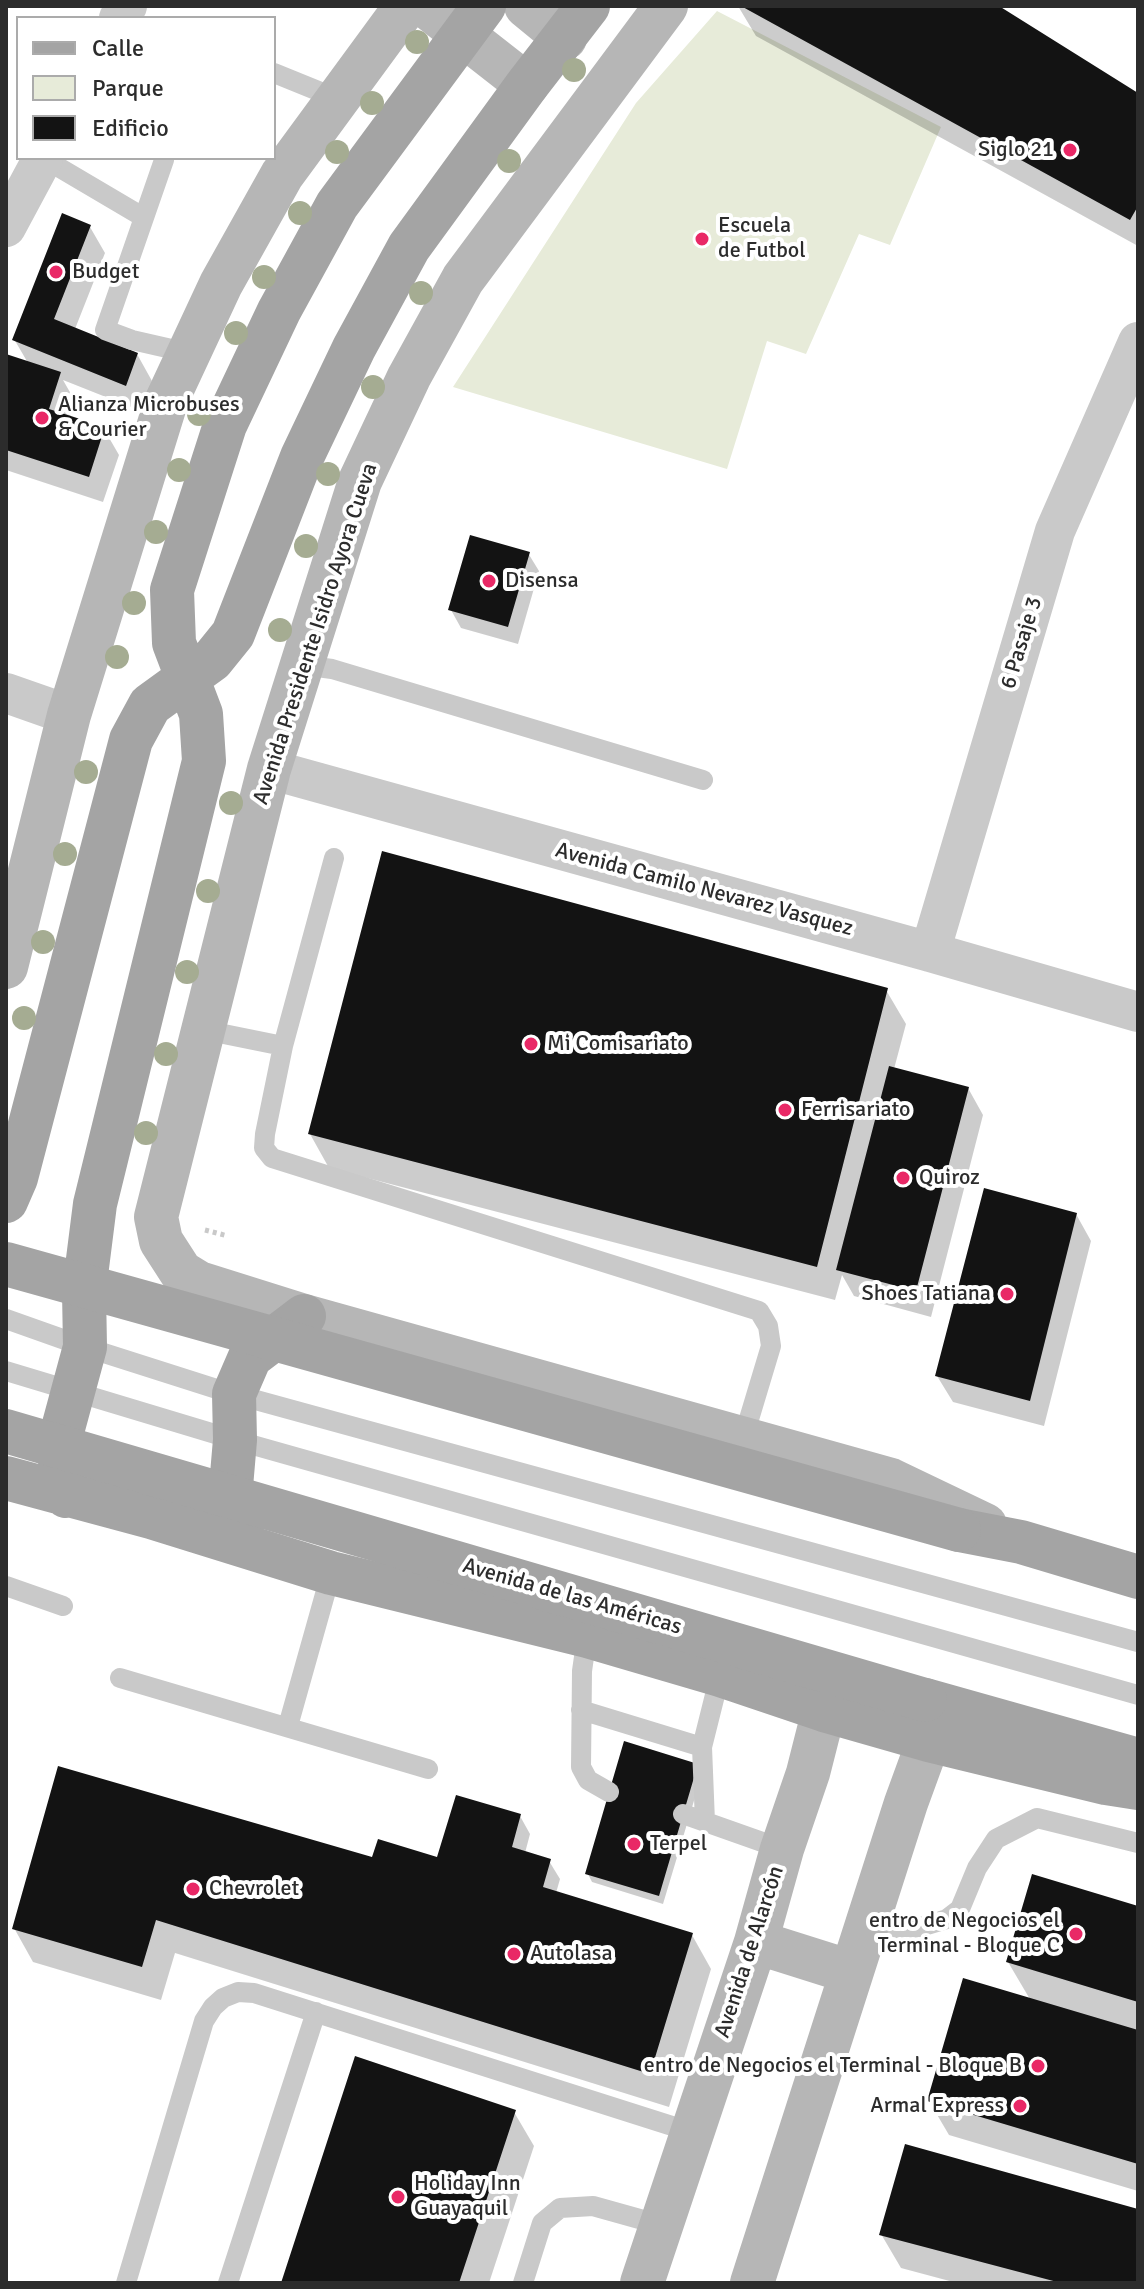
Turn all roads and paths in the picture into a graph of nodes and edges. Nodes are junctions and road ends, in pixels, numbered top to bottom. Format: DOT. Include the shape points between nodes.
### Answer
graph roads {
  1 [pos="406,6"];
  2 [pos="426,6"];
  3 [pos="526,6"];
  4 [pos="666,6"];
  5 [pos="474,20"];
  6 [pos="576,22"];
  7 [pos="276,74"];
  8 [pos="527,85"];
  9 [pos="338,99"];
  10 [pos="42,160"];
  11 [pos="46,160"];
  12 [pos="164,160"];
  13 [pos="143,217"];
  14 [pos="6,227"];
  15 [pos="1138,342"];
  16 [pos="189,353"];
  17 [pos="302,665"];
  18 [pos="187,678"];
  19 [pos="6,693"];
  20 [pos="69,715"];
  21 [pos="269,769"];
  22 [pos="703,780"];
  23 [pos="334,858"];
  24 [pos="12,927"];
  25 [pos="930,952"];
  26 [pos="6,967"];
  27 [pos="1138,1012"];
  28 [pos="204,1030"];
  29 [pos="283,1046"];
  30 [pos="6,1201"];
  31 [pos="6,1264"];
  32 [pos="304,1316"];
  33 [pos="6,1319"];
  34 [pos="85,1347"];
  35 [pos="6,1371"];
  36 [pos="73,1391"];
  37 [pos="234,1394"];
  38 [pos="6,1431"];
  39 [pos="743,1439"];
  40 [pos="235,1440"];
  41 [pos="6,1478"];
  42 [pos="66,1496"];
  43 [pos="1021,1542"];
  44 [pos="245,1546"];
  45 [pos="331,1573"];
  46 [pos="1138,1577"];
  47 [pos="6,1586"];
  48 [pos="63,1606"];
  49 [pos="587,1636"];
  50 [pos="1138,1642"];
  51 [pos="720,1675"];
  52 [pos="120,1678"];
  53 [pos="1138,1695"];
  54 [pos="581,1710"];
  55 [pos="824,1710"];
  56 [pos="927,1720"];
  57 [pos="288,1726"];
  58 [pos="702,1747"];
  59 [pos="1138,1760"];
  60 [pos="428,1769"];
  61 [pos="1138,1788"];
  62 [pos="609,1792"];
  63 [pos="683,1814"];
  64 [pos="705,1822"];
  65 [pos="1138,1843"];
  66 [pos="782,1849"];
  67 [pos="756,1942"];
  68 [pos="856,1956"];
  69 [pos="316,2012"];
  70 [pos="691,2132"];
  71 [pos="661,2225"];
  72 [pos="126,2283"];
  73 [pos="228,2283"];
  74 [pos="523,2283"];
  75 [pos="642,2283"];
  76 [pos="752,2283"];
  1 -- 9 [label="main road"];
  2 -- 5 [label="main road"];
  3 -- 6 [label="main road"];
  4 -- 17 [label="main road, Avenida Presidente Isidro Ayora Cueva" via="463,279 360,481"];
  5 -- 8 [label="main road"];
  5 -- 18 [label="main road" via="337,205 225,425 172,590 174,643"];
  6 -- 8 [label="main road"];
  7 -- 9 [label="lane"];
  8 -- 18 [label="main road" via="409,247 302,457 233,634 212,660"];
  9 -- 16 [label="main road" via="282,175"];
  10 -- 14 [label="street"];
  11 -- 13 [label="lane"];
  12 -- 13 [label="lane"];
  13 -- 16 [label="lane" via="105,330"];
  15 -- 25 [label="street, 6 Pasaje 3" via="1055,531"];
  16 -- 20 [label="main road" via="166,402"];
  17 -- 21 [label="main road, Avenida Presidente Isidro Ayora Cueva"];
  17 -- 22 [label="lane" via="332,669"];
  18 -- 30 [label="main road" via="150,705 131,740"];
  18 -- 34 [label="main road" via="201,714 204,761 95,1204 84,1291"];
  19 -- 20 [label="street"];
  20 -- 24 [label="main road"];
  21 -- 25 [label="street, Avenida Camilo Nevarez Vasquez"];
  21 -- 28 [label="main road, Avenida Presidente Isidro Ayora Cueva"];
  23 -- 29 [label="lane"];
  24 -- 26 [label="main road"];
  25 -- 27 [label="street, Avenida Camilo Nevarez Vasquez"];
  28 -- 29 [label="lane"];
  28 -- 32 [label="main road, Avenida Presidente Isidro Ayora Cueva" via="156,1217 161,1241 181,1272 199,1283"];
  29 -- 39 [label="lane" via="265,1134 264,1148 272,1158 759,1311 771,1346"];
  31 -- 43 [label="main road, bridge" via="959,1530"];
  32 -- 37 [label="main road" via="250,1357"];
  32 -- 39 [label="main road"];
  33 -- 34 [label="lane"];
  34 -- 36 [label="main road"];
  34 -- 37 [label="lane"];
  35 -- 36 [label="lane"];
  36 -- 40 [label="lane"];
  36 -- 42 [label="main road" via="62,1432 60,1468"];
  37 -- 40 [label="main road"];
  37 -- 50 [label="lane"];
  38 -- 56 [label="main road, Avenida de las Américas, bridge"];
  39 -- 43 [label="main road" via="891,1480"];
  40 -- 44 [label="main road" via="230,1498"];
  40 -- 53 [label="lane"];
  41 -- 42 [label="main road"];
  42 -- 44 [label="main road"];
  43 -- 46 [label="main road"];
  44 -- 45 [label="main road"];
  45 -- 49 [label="main road"];
  45 -- 57 [label="lane"];
  47 -- 48 [label="lane"];
  49 -- 51 [label="main road"];
  49 -- 54 [label="lane"];
  51 -- 55 [label="main road"];
  51 -- 58 [label="lane"];
  52 -- 57 [label="lane"];
  54 -- 58 [label="lane"];
  54 -- 62 [label="lane" via="581,1767 588,1780"];
  55 -- 56 [label="main road"];
  55 -- 66 [label="main road, Avenida de Alarcón"];
  56 -- 59 [label="main road, Avenida de las Américas"];
  56 -- 61 [label="main road" via="1106,1783"];
  56 -- 68 [label="main road"];
  57 -- 60 [label="lane"];
  58 -- 64 [label="lane"];
  63 -- 64 [label="lane"];
  64 -- 66 [label="lane"];
  65 -- 68 [label="lane" via="1037,1818 996,1839 960,1909 947,1919"];
  66 -- 67 [label="main road, Avenida de Alarcón"];
  67 -- 68 [label="main road"];
  67 -- 70 [label="main road, Avenida de Alarcón"];
  68 -- 76 [label="main road"];
  69 -- 70 [label="lane"];
  69 -- 72 [label="lane" via="238,1992 213,2007 204,2021"];
  69 -- 73 [label="lane"];
  70 -- 71 [label="main road, Avenida de Alarcón"];
  71 -- 74 [label="lane" via="593,2206 560,2208 542,2223"];
  71 -- 75 [label="main road, Avenida de Alarcón"];
}
